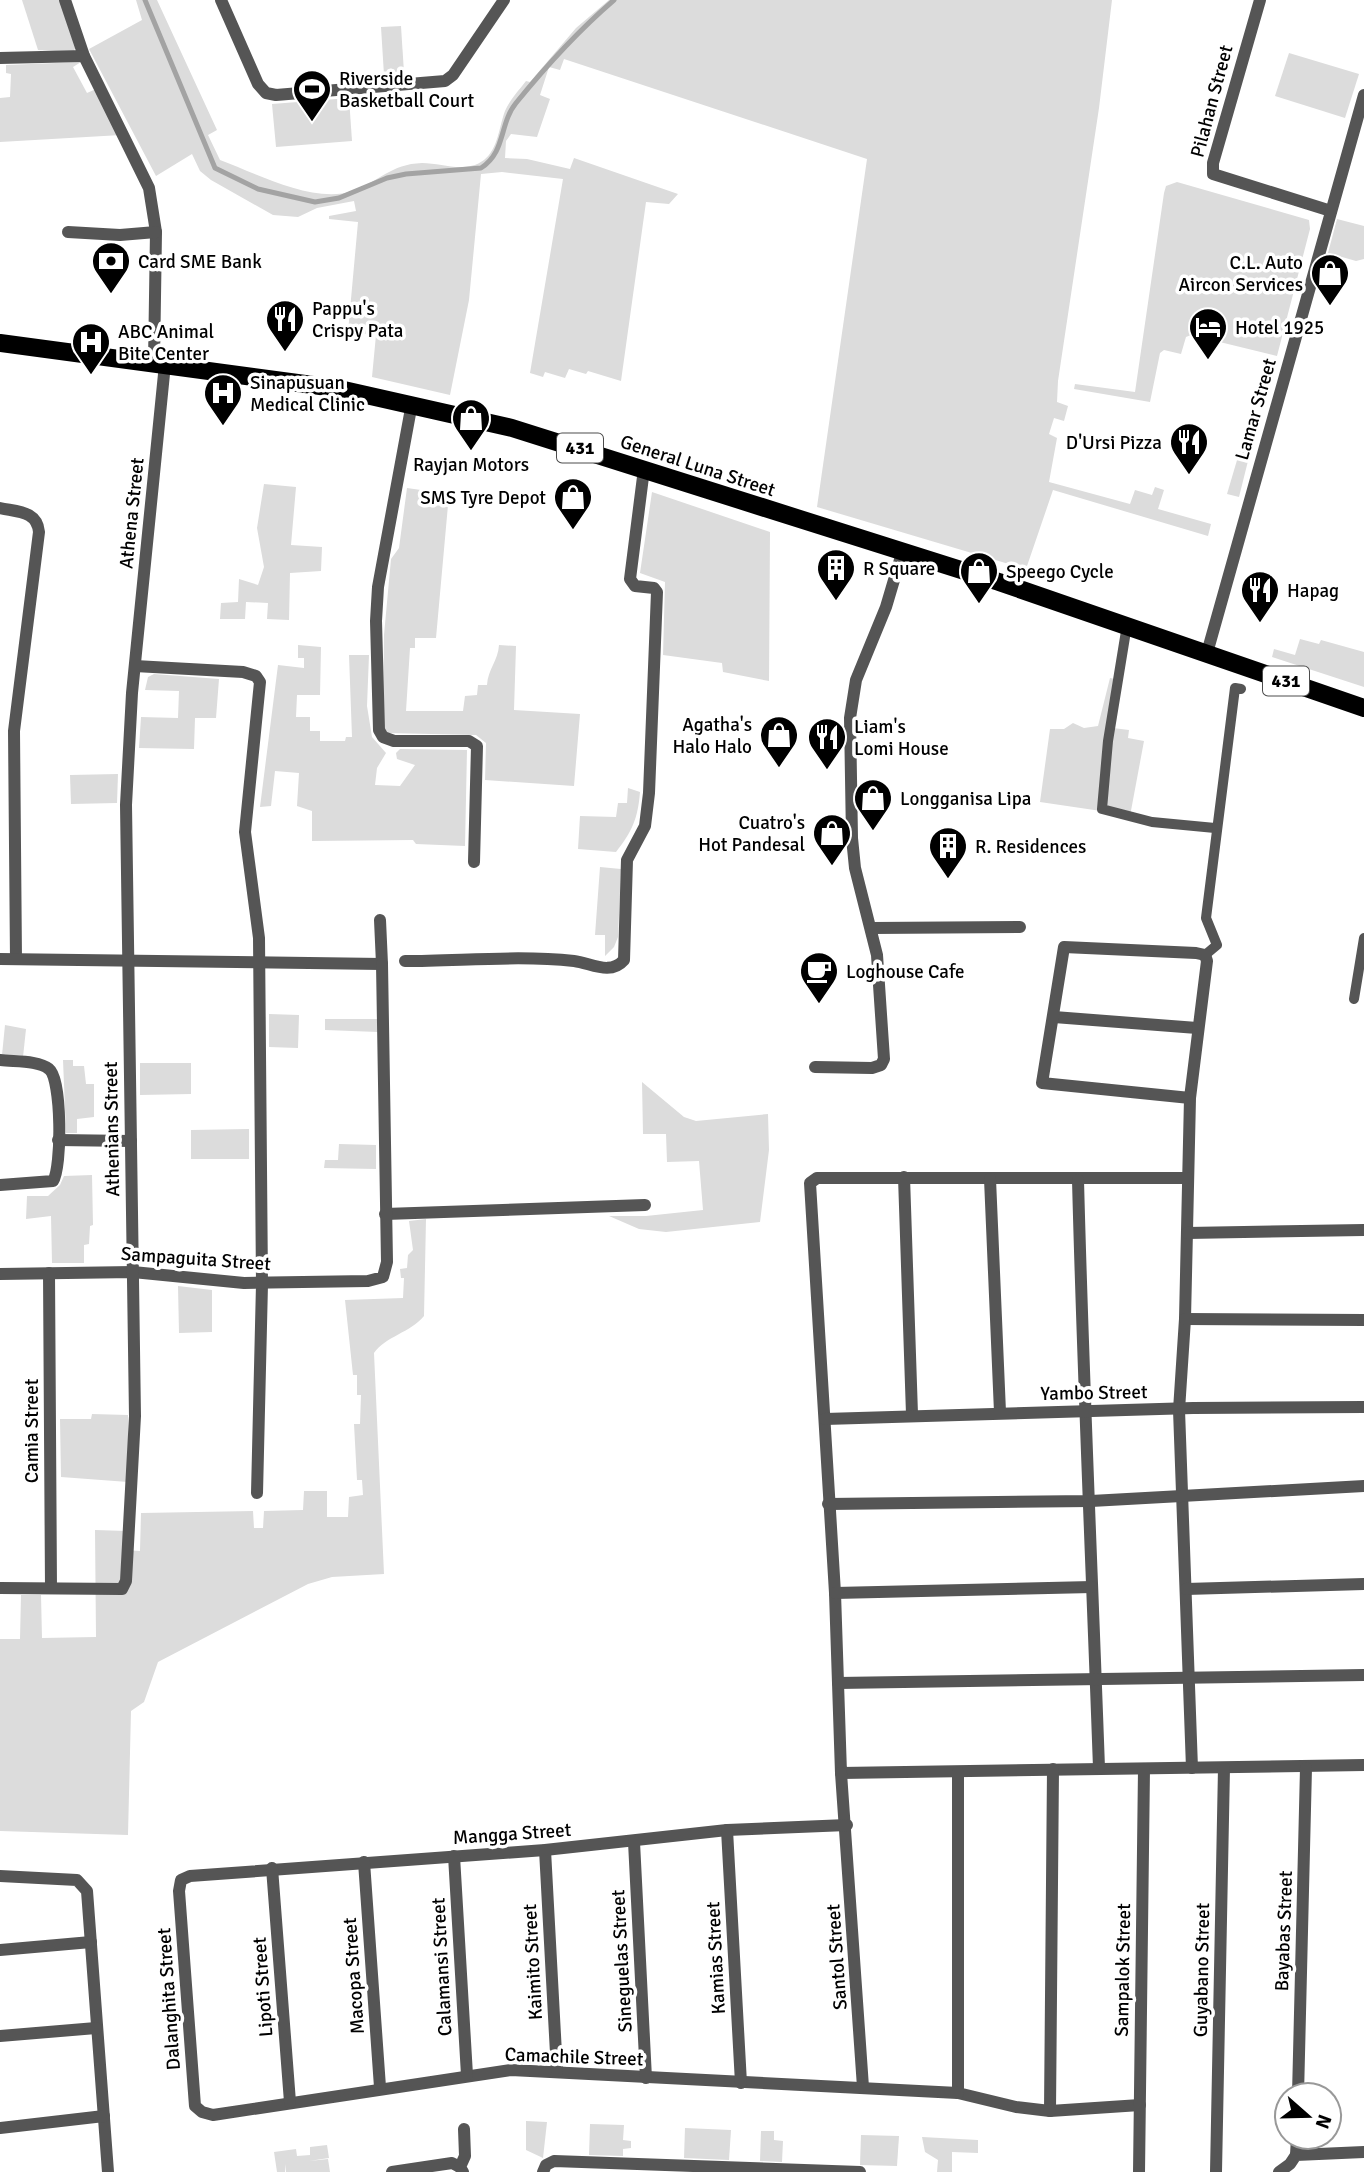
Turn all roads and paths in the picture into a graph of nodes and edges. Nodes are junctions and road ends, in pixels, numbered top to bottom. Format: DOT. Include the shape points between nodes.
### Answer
graph roads {
  1 [pos="65,0"];
  2 [pos="221,0"];
  3 [pos="504,0"];
  4 [pos="1259,0"];
  5 [pos="84,56"];
  6 [pos="0,58"];
  7 [pos="1364,95"];
  8 [pos="1331,211"];
  9 [pos="68,232"];
  10 [pos="156,232"];
  11 [pos="0,343"];
  12 [pos="160,363"];
  13 [pos="412,403"];
  14 [pos="644,469"];
  15 [pos="0,508"];
  16 [pos="902,553"];
  17 [pos="1127,625"];
  18 [pos="1208,653"];
  19 [pos="135,666"];
  20 [pos="1241,690"];
  21 [pos="1364,708"];
  22 [pos="0,731"];
  23 [pos="14,731"];
  24 [pos="1215,828"];
  25 [pos="7,846"];
  26 [pos="474,862"];
  27 [pos="380,920"];
  28 [pos="872,928"];
  29 [pos="1020,928"];
  30 [pos="1364,938"];
  31 [pos="1205,955"];
  32 [pos="0,959"];
  33 [pos="16,959"];
  34 [pos="126,961"];
  35 [pos="405,961"];
  36 [pos="259,963"];
  37 [pos="382,964"];
  38 [pos="1354,999"];
  39 [pos="1054,1017"];
  40 [pos="1197,1028"];
  41 [pos="0,1060"];
  42 [pos="815,1067"];
  43 [pos="1190,1098"];
  44 [pos="58,1140"];
  45 [pos="131,1141"];
  46 [pos="904,1177"];
  47 [pos="1187,1178"];
  48 [pos="990,1179"];
  49 [pos="1078,1180"];
  50 [pos="0,1185"];
  51 [pos="645,1205"];
  52 [pos="386,1214"];
  53 [pos="1364,1230"];
  54 [pos="1187,1233"];
  55 [pos="133,1272"];
  56 [pos="49,1273"];
  57 [pos="0,1274"];
  58 [pos="262,1284"];
  59 [pos="1185,1319"];
  60 [pos="1364,1320"];
  61 [pos="1364,1408"];
  62 [pos="1180,1410"];
  63 [pos="999,1412"];
  64 [pos="1083,1413"];
  65 [pos="912,1414"];
  66 [pos="825,1419"];
  67 [pos="1364,1486"];
  68 [pos="257,1493"];
  69 [pos="1181,1497"];
  70 [pos="1091,1501"];
  71 [pos="828,1504"];
  72 [pos="1364,1584"];
  73 [pos="1092,1587"];
  74 [pos="0,1588"];
  75 [pos="51,1588"];
  76 [pos="1186,1589"];
  77 [pos="835,1593"];
  78 [pos="1364,1675"];
  79 [pos="1187,1677"];
  80 [pos="1096,1679"];
  81 [pos="838,1683"];
  82 [pos="1364,1765"];
  83 [pos="1099,1768"];
  84 [pos="1192,1768"];
  85 [pos="1224,1768"];
  86 [pos="1306,1768"];
  87 [pos="1053,1769"];
  88 [pos="1144,1769"];
  89 [pos="958,1772"];
  90 [pos="841,1773"];
  91 [pos="847,1825"];
  92 [pos="727,1830"];
  93 [pos="634,1842"];
  94 [pos="545,1850"];
  95 [pos="454,1856"];
  96 [pos="364,1862"];
  97 [pos="272,1868"];
  98 [pos="0,1876"];
  99 [pos="181,1880"];
  100 [pos="91,1942"];
  101 [pos="0,1950"];
  102 [pos="96,2028"];
  103 [pos="0,2036"];
  104 [pos="557,2073"];
  105 [pos="467,2075"];
  106 [pos="646,2078"];
  107 [pos="1298,2081"];
  108 [pos="741,2083"];
  109 [pos="380,2087"];
  110 [pos="863,2087"];
  111 [pos="958,2093"];
  112 [pos="290,2102"];
  113 [pos="1140,2105"];
  114 [pos="1049,2111"];
  115 [pos="202,2112"];
  116 [pos="104,2116"];
  117 [pos="0,2128"];
  118 [pos="464,2129"];
  119 [pos="1296,2151"];
  120 [pos="1364,2152"];
  121 [pos="1296,2155"];
  122 [pos="461,2169"];
  123 [pos="108,2172"];
  124 [pos="391,2172"];
  125 [pos="543,2172"];
  126 [pos="860,2172"];
  127 [pos="1139,2172"];
  128 [pos="1216,2172"];
  129 [pos="1279,2172"];
  1 -- 5 [label="street, Athena Street"];
  2 -- 3 [label="street" via="258,84 266,93 276,95 440,83 453,75"];
  4 -- 8 [label="street, Pilahan Street" via="1213,174"];
  5 -- 6 [label="street"];
  5 -- 10 [label="street, Athena Street" via="146,178"];
  7 -- 8 [label="street, Lamar Street"];
  8 -- 18 [label="street, Lamar Street"];
  9 -- 10 [label="street"];
  10 -- 12 [label="street, Athena Street"];
  11 -- 12 [label="main road, General Luna Street / 431"];
  12 -- 13 [label="main road, General Luna Street / 431"];
  12 -- 19 [label="street, Athena Street"];
  13 -- 14 [label="main road, General Luna Street / 431"];
  13 -- 26 [label="street" via="378,587 379,730 394,741 466,741 477,746"];
  14 -- 16 [label="main road, General Luna Street / 431"];
  14 -- 35 [label="street" via="630,579 635,586 657,592 654,702 646,822 627,860 624,960 615,968 549,960"];
  15 -- 23 [label="street" via="32,516 39,532"];
  16 -- 17 [label="main road, General Luna Street / 431"];
  16 -- 28 [label="street" via="851,704 852,838 855,868"];
  17 -- 18 [label="main road, General Luna Street / 431"];
  17 -- 24 [label="street" via="1102,809 1152,821"];
  18 -- 21 [label="main road, General Luna Street / 431"];
  19 -- 34 [label="street, Athenians Street" via="126,805"];
  19 -- 36 [label="street" via="243,672 260,682 246,832"];
  20 -- 24 [label="street" via="1235,688"];
  22 -- 23 [label="street"];
  23 -- 25 [label="street"];
  24 -- 31 [label="street" via="1206,918 1217,945"];
  25 -- 33 [label="street"];
  27 -- 37 [label="street"];
  28 -- 29 [label="street"];
  28 -- 42 [label="street" via="884,1059 872,1068"];
  30 -- 38 [label="street"];
  31 -- 39 [label="street" via="1064,947"];
  31 -- 40 [label="street"];
  32 -- 33 [label="street"];
  33 -- 34 [label="street"];
  34 -- 36 [label="street"];
  34 -- 45 [label="street, Athenians Street"];
  36 -- 37 [label="street"];
  36 -- 58 [label="street"];
  37 -- 52 [label="street"];
  39 -- 40 [label="street"];
  39 -- 43 [label="street" via="1041,1078 1045,1086"];
  40 -- 43 [label="street"];
  41 -- 44 [label="street" via="42,1065 51,1071 57,1086"];
  43 -- 47 [label="street"];
  44 -- 45 [label="street"];
  44 -- 50 [label="street" via="58,1170 52,1181"];
  45 -- 55 [label="street, Athenians Street"];
  46 -- 48 [label="street"];
  46 -- 65 [label="street"];
  46 -- 66 [label="street, Santol Street" via="817,1178 810,1183"];
  47 -- 49 [label="street"];
  47 -- 54 [label="street"];
  48 -- 49 [label="street"];
  48 -- 63 [label="street"];
  49 -- 64 [label="street"];
  51 -- 52 [label="street"];
  52 -- 58 [label="street, Sampaguita Street" via="386,1272 374,1281"];
  53 -- 54 [label="street"];
  54 -- 59 [label="street"];
  55 -- 56 [label="street, Sampaguita Street"];
  55 -- 58 [label="street, Sampaguita Street"];
  55 -- 75 [label="street, Athenians Street" via="135,1416 126,1581 122,1589"];
  56 -- 57 [label="street, Sampaguita Street"];
  56 -- 75 [label="street, Camia Street"];
  58 -- 68 [label="street"];
  59 -- 60 [label="street"];
  59 -- 62 [label="street"];
  61 -- 62 [label="street, Yambo Street"];
  62 -- 64 [label="street, Yambo Street"];
  62 -- 69 [label="street"];
  63 -- 64 [label="street, Yambo Street"];
  63 -- 65 [label="street, Yambo Street"];
  64 -- 70 [label="street"];
  65 -- 66 [label="street, Yambo Street"];
  66 -- 71 [label="street, Santol Street"];
  67 -- 69 [label="street"];
  69 -- 70 [label="street"];
  69 -- 76 [label="street"];
  70 -- 71 [label="street"];
  70 -- 73 [label="street"];
  71 -- 77 [label="street, Santol Street"];
  72 -- 76 [label="street"];
  73 -- 77 [label="street"];
  73 -- 80 [label="street"];
  74 -- 75 [label="street"];
  76 -- 79 [label="street"];
  77 -- 81 [label="street, Santol Street"];
  78 -- 79 [label="street"];
  79 -- 80 [label="street"];
  79 -- 84 [label="street"];
  80 -- 81 [label="street"];
  80 -- 83 [label="street"];
  81 -- 90 [label="street, Santol Street"];
  82 -- 86 [label="street"];
  83 -- 87 [label="street"];
  83 -- 88 [label="street"];
  84 -- 85 [label="street"];
  84 -- 88 [label="street"];
  85 -- 86 [label="street"];
  85 -- 128 [label="street, Guyabano Street"];
  86 -- 107 [label="street, Bayabas Street"];
  87 -- 89 [label="street"];
  87 -- 114 [label="street"];
  88 -- 113 [label="street, Sampalok Street"];
  89 -- 90 [label="street"];
  89 -- 111 [label="street"];
  90 -- 91 [label="street, Santol Street"];
  91 -- 92 [label="street, Mangga Street"];
  91 -- 110 [label="street, Santol Street"];
  92 -- 93 [label="street, Mangga Street"];
  92 -- 108 [label="street, Kamias Street"];
  93 -- 94 [label="street, Mangga Street"];
  93 -- 106 [label="street, Sineguelas Street"];
  94 -- 95 [label="street, Mangga Street"];
  94 -- 104 [label="street, Kaimito Street"];
  95 -- 96 [label="street, Mangga Street"];
  95 -- 105 [label="street, Calamansi Street"];
  96 -- 97 [label="street, Mangga Street"];
  96 -- 109 [label="street, Macopa Street"];
  97 -- 99 [label="street, Mangga Street"];
  97 -- 112 [label="street, Lipoti Street"];
  98 -- 100 [label="street" via="77,1880 87,1891"];
  99 -- 115 [label="street, Dalanghita Street" via="195,2106"];
  100 -- 101 [label="street"];
  100 -- 102 [label="street"];
  102 -- 103 [label="street"];
  102 -- 116 [label="street"];
  104 -- 105 [label="street, Camachile Street" via="512,2070"];
  104 -- 106 [label="street, Camachile Street"];
  105 -- 109 [label="street, Camachile Street"];
  106 -- 108 [label="street, Camachile Street"];
  108 -- 110 [label="street, Camachile Street"];
  109 -- 112 [label="street, Camachile Street"];
  110 -- 111 [label="street, Camachile Street"];
  111 -- 114 [label="street, Camachile Street"];
  112 -- 115 [label="street, Camachile Street" via="213,2115"];
  113 -- 114 [label="street, Camachile Street"];
  113 -- 127 [label="street, Sampalok Street"];
  116 -- 117 [label="street"];
  116 -- 123 [label="street"];
  118 -- 122 [label="street"];
  119 -- 121 [label="street"];
  120 -- 121 [label="street"];
  121 -- 129 [label="street"];
  122 -- 124 [label="street" via="452,2163"];
  125 -- 126 [label="street" via="554,2161"];
}
